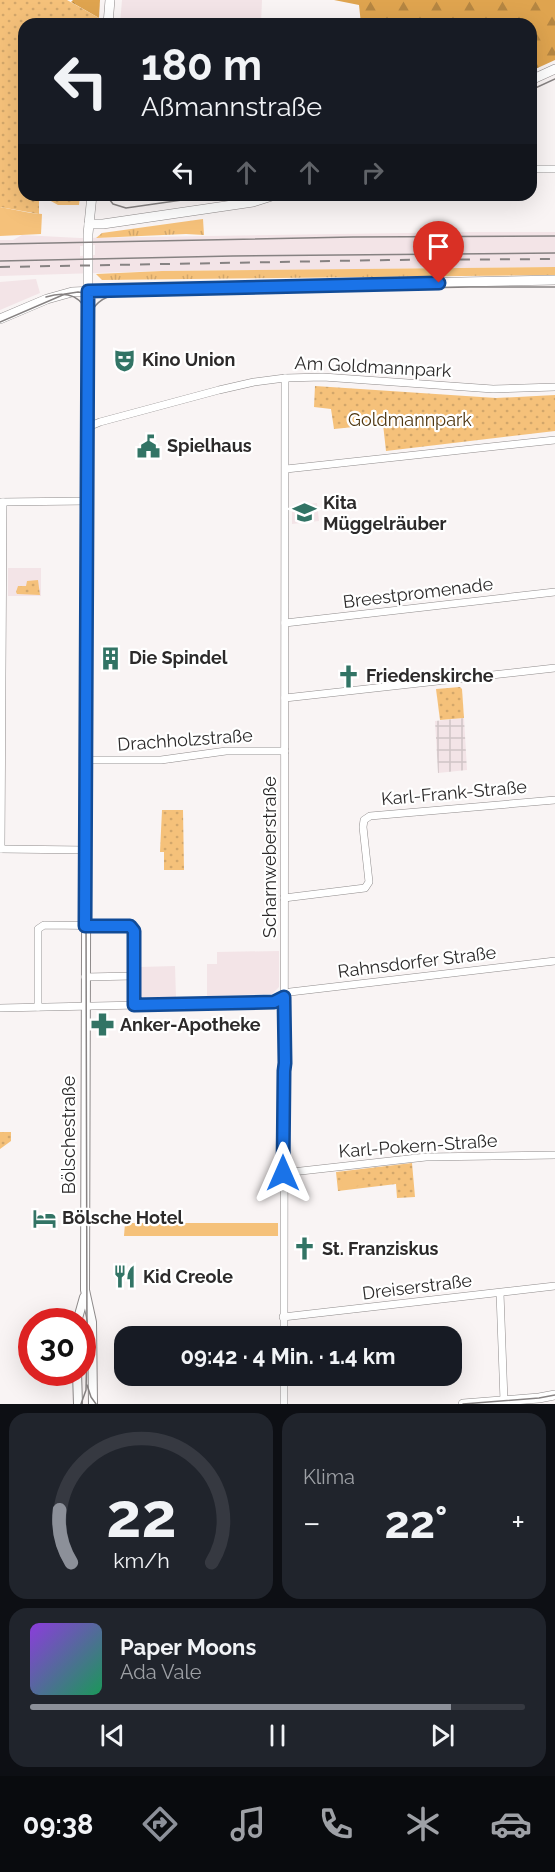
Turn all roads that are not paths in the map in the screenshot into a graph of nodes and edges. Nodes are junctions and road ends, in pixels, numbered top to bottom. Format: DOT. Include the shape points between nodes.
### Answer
graph roads {
  1 [pos="110,0"];
  2 [pos="108,18"];
  3 [pos="555,69"];
  4 [pos="537,77"];
  5 [pos="537,169"];
  6 [pos="555,169"];
  7 [pos="91,201"];
  8 [pos="256,201"];
  9 [pos="89,224"];
  10 [pos="555,280"];
  11 [pos="88,291"];
  12 [pos="0,319"];
  13 [pos="285,378"];
  14 [pos="555,387"];
  15 [pos="88,427"];
  16 [pos="555,440"];
  17 [pos="286,470"];
  18 [pos="87,501"];
  19 [pos="2,502"];
  20 [pos="555,592"];
  21 [pos="285,623"];
  22 [pos="555,668"];
  23 [pos="285,698"];
  24 [pos="285,750"];
  25 [pos="86,760"];
  26 [pos="555,800"];
  27 [pos="0,849"];
  28 [pos="86,850"];
  29 [pos="284,898"];
  30 [pos="85,926"];
  31 [pos="555,961"];
  32 [pos="133,976"];
  33 [pos="85,977"];
  34 [pos="284,997"];
  35 [pos="134,1005"];
  36 [pos="85,1007"];
  37 [pos="0,1008"];
  38 [pos="38,1008"];
  39 [pos="555,1155"];
  40 [pos="283,1173"];
  41 [pos="555,1286"];
  42 [pos="85,1293"];
  43 [pos="500,1293"];
  44 [pos="81,1308"];
  45 [pos="283,1317"];
  46 [pos="283,1326"];
  47 [pos="77,1386"];
  48 [pos="284,1386"];
  49 [pos="555,1395"];
  50 [pos="504,1401"];
  51 [pos="78,1404"];
  52 [pos="93,1404"];
  53 [pos="284,1404"];
  54 [pos="463,1404"];
  1 -- 2 [label="main road"];
  3 -- 4 [label="main road"];
  5 -- 6 [label="street"];
  7 -- 9 [label="main road"];
  8 -- 9 [label="main road"];
  9 -- 11 [label="main road"];
  10 -- 11 [label="main road"];
  11 -- 12 [label="main road" via="62,294"];
  11 -- 15 [label="street, Bölschestraße"];
  13 -- 14 [label="street, Am Goldmannpark" via="323,377 493,389"];
  13 -- 15 [label="street, Am Goldmannpark" via="219,390"];
  13 -- 17 [label="street, Scharnweberstraße"];
  15 -- 18 [label="street, Bölschestraße"];
  16 -- 17 [label="street"];
  17 -- 21 [label="street, Scharnweberstraße"];
  18 -- 19 [label="street"];
  18 -- 25 [label="street, Bölschestraße"];
  19 -- 27 [label="street"];
  20 -- 21 [label="street, Breestpromenade"];
  21 -- 23 [label="street, Scharnweberstraße"];
  22 -- 23 [label="street"];
  23 -- 24 [label="street, Scharnweberstraße"];
  24 -- 25 [label="street, Drachholzstraße" via="240,750 172,759"];
  24 -- 29 [label="street, Scharnweberstraße"];
  25 -- 28 [label="street, Bölschestraße"];
  26 -- 29 [label="street, Karl-Frank-Straße" via="370,816 363,826 367,886"];
  27 -- 28 [label="street"];
  28 -- 30 [label="street, Bölschestraße"];
  29 -- 34 [label="street, Scharnweberstraße"];
  30 -- 32 [label="street" via="130,926 134,931"];
  30 -- 33 [label="street, Bölschestraße"];
  30 -- 38 [label="street" via="38,928"];
  31 -- 34 [label="street, Rahnsdorfer Straße" via="290,992"];
  32 -- 33 [label="street"];
  32 -- 35 [label="street"];
  33 -- 36 [label="street, Bölschestraße"];
  34 -- 35 [label="street, Rahnsdorfer Straße" via="274,1002"];
  34 -- 40 [label="street, Scharnweberstraße"];
  35 -- 36 [label="street, Rahnsdorfer Straße"];
  36 -- 38 [label="street, Rahnsdorfer Straße"];
  36 -- 42 [label="street, Bölschestraße"];
  37 -- 38 [label="street, Rahnsdorfer Straße"];
  39 -- 40 [label="street, Karl-Pokern-Straße" via="426,1157"];
  40 -- 45 [label="street, Scharnweberstraße"];
  41 -- 43 [label="street, Dreiserstraße"];
  42 -- 44 [label="street, Bölschestraße"];
  42 -- 52 [label="street, Bölschestraße" via="92,1322"];
  43 -- 45 [label="street, Dreiserstraße"];
  43 -- 50 [label="street"];
  45 -- 46 [label="street, Scharnweberstraße"];
  47 -- 51 [label="street"];
  48 -- 53 [label="street"];
  49 -- 50 [label="main road"];
  50 -- 54 [label="main road"];
}
